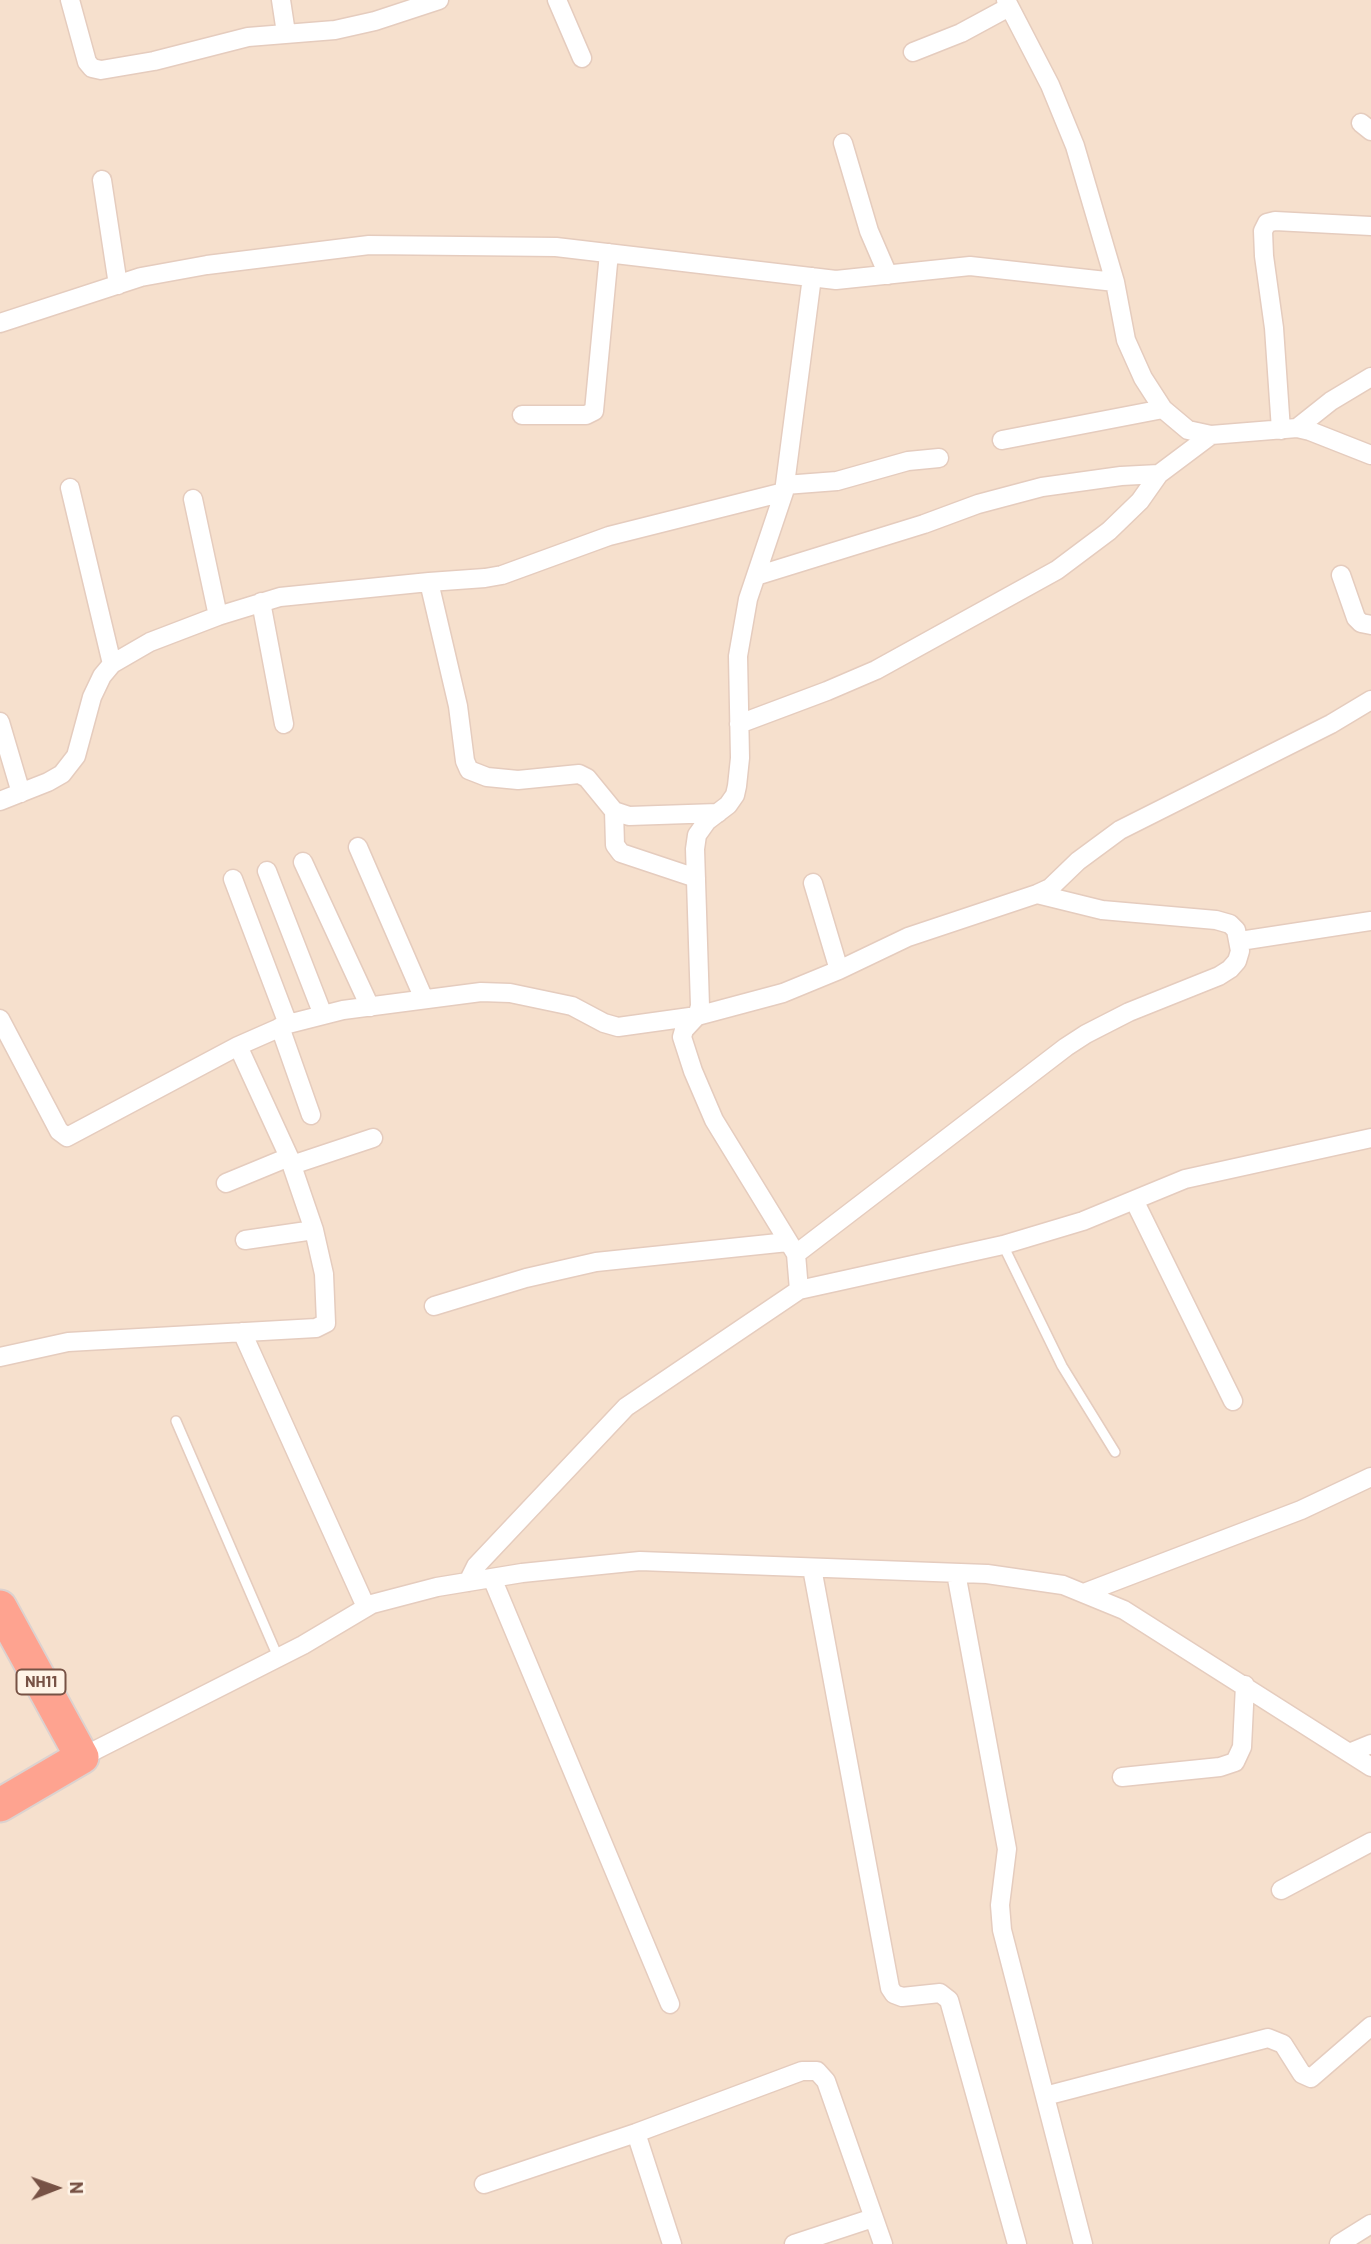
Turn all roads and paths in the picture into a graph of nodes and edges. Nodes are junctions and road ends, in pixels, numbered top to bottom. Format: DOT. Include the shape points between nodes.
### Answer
graph roads {
  1 [pos="70,0"];
  2 [pos="281,0"];
  3 [pos="439,0"];
  4 [pos="557,0"];
  5 [pos="1007,3"];
  6 [pos="286,33"];
  7 [pos="913,52"];
  8 [pos="582,58"];
  9 [pos="843,143"];
  10 [pos="102,180"];
  11 [pos="1371,226"];
  12 [pos="610,253"];
  13 [pos="888,275"];
  14 [pos="812,277"];
  15 [pos="1115,282"];
  16 [pos="118,285"];
  17 [pos="0,323"];
  18 [pos="1371,377"];
  19 [pos="1163,409"];
  20 [pos="522,415"];
  21 [pos="1289,429"];
  22 [pos="1210,435"];
  23 [pos="1002,440"];
  24 [pos="1371,455"];
  25 [pos="939,458"];
  26 [pos="1159,474"];
  27 [pos="71,488"];
  28 [pos="785,489"];
  29 [pos="193,499"];
  30 [pos="1341,575"];
  31 [pos="756,576"];
  32 [pos="429,582"];
  33 [pos="261,603"];
  34 [pos="218,616"];
  35 [pos="1371,625"];
  36 [pos="112,664"];
  37 [pos="1371,700"];
  38 [pos="0,722"];
  39 [pos="284,723"];
  40 [pos="739,724"];
  41 [pos="21,793"];
  42 [pos="0,801"];
  43 [pos="614,811"];
  44 [pos="718,813"];
  45 [pos="358,847"];
  46 [pos="303,862"];
  47 [pos="267,871"];
  48 [pos="696,878"];
  49 [pos="233,879"];
  50 [pos="813,883"];
  51 [pos="1037,894"];
  52 [pos="1371,921"];
  53 [pos="1240,941"];
  54 [pos="839,970"];
  55 [pos="424,999"];
  56 [pos="370,1007"];
  57 [pos="323,1015"];
  58 [pos="696,1016"];
  59 [pos="0,1019"];
  60 [pos="284,1026"];
  61 [pos="239,1046"];
  62 [pos="311,1115"];
  63 [pos="373,1138"];
  64 [pos="1371,1138"];
  65 [pos="290,1161"];
  66 [pos="226,1183"];
  67 [pos="1134,1200"];
  68 [pos="314,1230"];
  69 [pos="245,1240"];
  70 [pos="1003,1245"];
  71 [pos="792,1248"];
  72 [pos="799,1290"];
  73 [pos="434,1306"];
  74 [pos="242,1332"];
  75 [pos="0,1357"];
  76 [pos="1233,1401"];
  77 [pos="176,1421"];
  78 [pos="1115,1452"];
  79 [pos="1371,1477"];
  80 [pos="812,1568"];
  81 [pos="956,1573"];
  82 [pos="492,1578"];
  83 [pos="468,1582"];
  84 [pos="1084,1593"];
  85 [pos="0,1607"];
  86 [pos="366,1607"];
  87 [pos="0,1650"];
  88 [pos="278,1657"];
  89 [pos="1245,1685"];
  90 [pos="1371,1744"];
  91 [pos="1349,1753"];
  92 [pos="74,1761"];
  93 [pos="1371,1767"];
  94 [pos="1122,1777"];
  95 [pos="0,1805"];
  96 [pos="1371,1842"];
  97 [pos="1281,1889"];
  98 [pos="670,2004"];
  99 [pos="1371,2026"];
  100 [pos="1045,2096"];
  101 [pos="635,2133"];
  102 [pos="484,2184"];
  103 [pos="873,2218"];
  104 [pos="1371,2224"];
  105 [pos="671,2244"];
  106 [pos="794,2244"];
  107 [pos="883,2244"];
  108 [pos="1017,2244"];
  109 [pos="1083,2244"];
  110 [pos="1339,2244"];
  1 -- 6 [label="street" via="87,62 96,70 154,61 231,40"];
  2 -- 6 [label="street"];
  3 -- 6 [label="street" via="335,30"];
  4 -- 8 [label="street"];
  5 -- 7 [label="street" via="961,33"];
  5 -- 15 [label="street" via="1050,85 1075,146"];
  9 -- 13 [label="street" via="869,232"];
  10 -- 16 [label="street"];
  11 -- 21 [label="street" via="1275,221 1267,223 1263,231"];
  12 -- 14 [label="street"];
  12 -- 16 [label="street" via="556,247 369,245 207,265"];
  12 -- 20 [label="street" via="594,411 586,415"];
  13 -- 14 [label="street" via="835,280"];
  13 -- 15 [label="street" via="970,266"];
  14 -- 28 [label="street"];
  15 -- 19 [label="street" via="1126,340"];
  16 -- 17 [label="street"];
  18 -- 21 [label="street"];
  19 -- 22 [label="street" via="1188,430"];
  19 -- 23 [label="street"];
  21 -- 22 [label="street"];
  21 -- 24 [label="street" via="1310,431"];
  22 -- 26 [label="street"];
  25 -- 28 [label="street"];
  26 -- 31 [label="street" via="1042,487"];
  26 -- 40 [label="street" via="1140,501 1109,531 1036,583 876,670"];
  27 -- 36 [label="street"];
  28 -- 31 [label="street"];
  28 -- 32 [label="street" via="609,536 502,575"];
  29 -- 34 [label="street"];
  30 -- 35 [label="street" via="1356,618"];
  31 -- 40 [label="street" via="738,656"];
  32 -- 33 [label="street" via="305,593"];
  32 -- 43 [label="street" via="469,770 517,780 579,774"];
  33 -- 34 [label="street"];
  33 -- 39 [label="street"];
  34 -- 36 [label="street" via="150,642"];
  36 -- 41 [label="street" via="92,696 76,756 62,774"];
  37 -- 51 [label="street" via="1120,830"];
  38 -- 41 [label="street"];
  40 -- 44 [label="street" via="735,795"];
  41 -- 42 [label="street"];
  43 -- 44 [label="street" via="644,817"];
  43 -- 48 [label="street" via="615,845 621,853"];
  44 -- 48 [label="street" via="697,835"];
  45 -- 55 [label="street"];
  46 -- 56 [label="street"];
  47 -- 57 [label="street"];
  48 -- 58 [label="street" via="700,998"];
  49 -- 60 [label="street"];
  50 -- 54 [label="street"];
  51 -- 53 [label="street" via="1102,909 1216,920 1230,924"];
  51 -- 54 [label="street" via="908,937"];
  52 -- 53 [label="street"];
  53 -- 71 [label="street" via="1230,969 1086,1034"];
  54 -- 58 [label="street" via="783,993"];
  55 -- 56 [label="street"];
  55 -- 58 [label="street" via="510,993 572,1006 618,1027"];
  56 -- 57 [label="street"];
  57 -- 60 [label="street"];
  58 -- 71 [label="street" via="682,1037 703,1098"];
  59 -- 61 [label="street" via="59,1131 67,1137"];
  60 -- 61 [label="street"];
  60 -- 62 [label="street"];
  61 -- 65 [label="street"];
  63 -- 65 [label="street"];
  64 -- 67 [label="street" via="1185,1179"];
  65 -- 66 [label="street"];
  65 -- 68 [label="street"];
  67 -- 70 [label="street"];
  67 -- 76 [label="street"];
  68 -- 69 [label="street"];
  68 -- 74 [label="street" via="324,1274 326,1323 316,1328"];
  70 -- 72 [label="street"];
  70 -- 78 [label="lane" via="1062,1366"];
  71 -- 72 [label="street"];
  71 -- 73 [label="street" via="596,1262"];
  72 -- 83 [label="street" via="626,1407 477,1566"];
  74 -- 75 [label="street" via="68,1342"];
  74 -- 86 [label="street"];
  77 -- 88 [label="lane"];
  79 -- 84 [label="street" via="1301,1510"];
  80 -- 81 [label="street"];
  80 -- 82 [label="street" via="640,1561"];
  80 -- 108 [label="street" via="890,1988 902,1997 940,1993 949,2000"];
  81 -- 84 [label="street" via="1063,1584"];
  81 -- 100 [label="street" via="1007,1849 1000,1905 1002,1930"];
  82 -- 83 [label="street"];
  82 -- 98 [label="street"];
  83 -- 86 [label="street"];
  84 -- 89 [label="street" via="1124,1609"];
  85 -- 92 [label="highway, NH11"];
  86 -- 88 [label="street"];
  87 -- 92 [label="highway, NH11"];
  88 -- 92 [label="street"];
  89 -- 91 [label="street"];
  89 -- 94 [label="street" via="1242,1746 1235,1762"];
  90 -- 91 [label="street"];
  91 -- 93 [label="street"];
  92 -- 95 [label="highway"];
  96 -- 97 [label="street"];
  99 -- 100 [label="street" via="1311,2078 1302,2074 1283,2044 1268,2038"];
  100 -- 109 [label="street"];
  101 -- 102 [label="street"];
  101 -- 103 [label="street" via="802,2071 817,2071 826,2081"];
  101 -- 105 [label="street"];
  103 -- 106 [label="street"];
  103 -- 107 [label="street"];
  104 -- 110 [label="street"];
}
